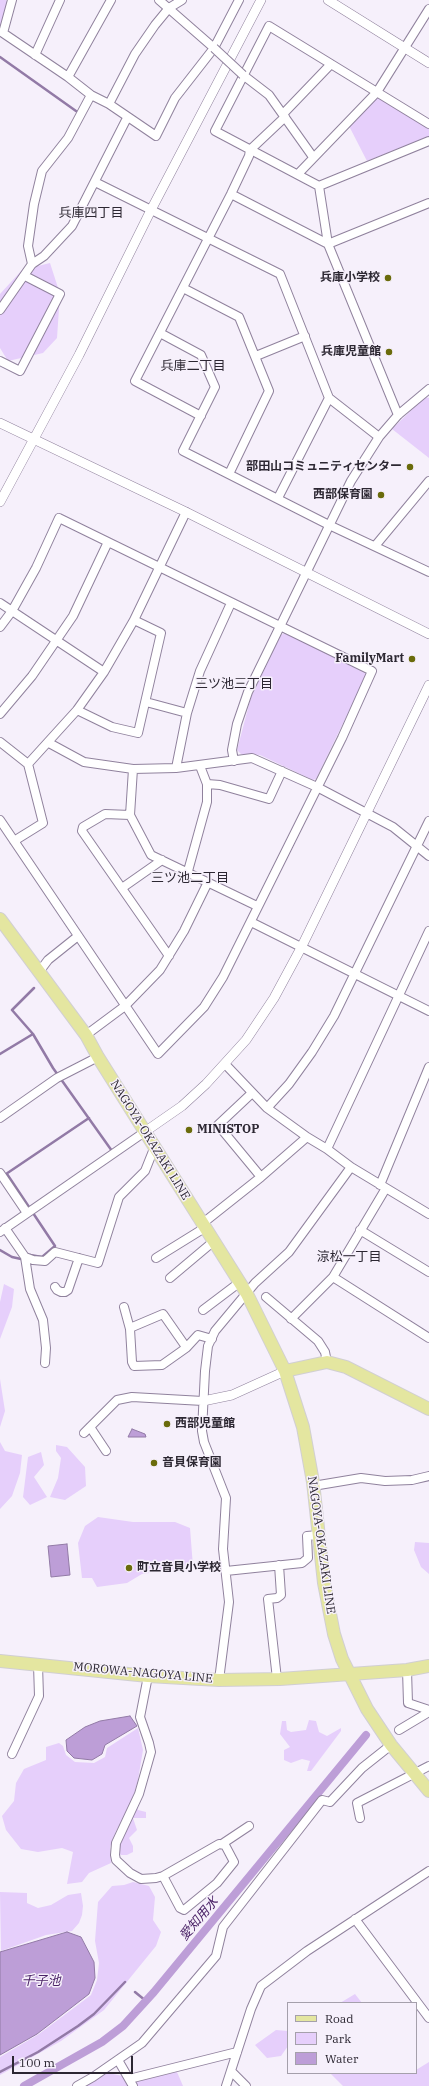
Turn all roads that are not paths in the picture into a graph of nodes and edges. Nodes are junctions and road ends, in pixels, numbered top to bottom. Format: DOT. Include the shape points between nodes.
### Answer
graph roads {
  1 [pos="12,0"];
  2 [pos="60,0"];
  3 [pos="111,0"];
  4 [pos="159,0"];
  5 [pos="182,0"];
  6 [pos="238,0"];
  7 [pos="261,0"];
  8 [pos="328,0"];
  9 [pos="168,8"];
  10 [pos="428,14"];
  11 [pos="214,48"];
  12 [pos="404,48"];
  13 [pos="34,55"];
  14 [pos="429,63"];
  15 [pos="331,64"];
  16 [pos="243,75"];
  17 [pos="68,77"];
  18 [pos="377,92"];
  19 [pos="91,95"];
  20 [pos="109,104"];
  21 [pos="284,116"];
  22 [pos="127,118"];
  23 [pos="429,124"];
  24 [pos="429,140"];
  25 [pos="250,150"];
  26 [pos="313,157"];
  27 [pos="298,174"];
  28 [pos="95,182"];
  29 [pos="319,186"];
  30 [pos="230,194"];
  31 [pos="429,203"];
  32 [pos="151,210"];
  33 [pos="208,238"];
  34 [pos="328,244"];
  35 [pos="32,264"];
  36 [pos="24,276"];
  37 [pos="183,288"];
  38 [pos="0,310"];
  39 [pos="160,333"];
  40 [pos="305,336"];
  41 [pos="256,356"];
  42 [pos="0,361"];
  43 [pos="429,389"];
  44 [pos="329,398"];
  45 [pos="398,415"];
  46 [pos="200,416"];
  47 [pos="0,423"];
  48 [pos="379,436"];
  49 [pos="34,440"];
  50 [pos="229,474"];
  51 [pos="429,481"];
  52 [pos="278,498"];
  53 [pos="0,502"];
  54 [pos="186,512"];
  55 [pos="329,525"];
  56 [pos="108,542"];
  57 [pos="375,546"];
  58 [pos="160,568"];
  59 [pos="307,572"];
  60 [pos="429,572"];
  61 [pos="0,603"];
  62 [pos="231,603"];
  63 [pos="12,611"];
  64 [pos="134,620"];
  65 [pos="279,626"];
  66 [pos="0,627"];
  67 [pos="429,634"];
  68 [pos="57,641"];
  69 [pos="104,672"];
  70 [pos="429,685"];
  71 [pos="426,697"];
  72 [pos="146,702"];
  73 [pos="77,710"];
  74 [pos="187,713"];
  75 [pos="0,714"];
  76 [pos="0,742"];
  77 [pos="49,743"];
  78 [pos="234,761"];
  79 [pos="28,764"];
  80 [pos="200,766"];
  81 [pos="176,768"];
  82 [pos="133,769"];
  83 [pos="282,771"];
  84 [pos="207,784"];
  85 [pos="317,787"];
  86 [pos="367,813"];
  87 [pos="130,815"];
  88 [pos="0,820"];
  89 [pos="429,821"];
  90 [pos="14,841"];
  91 [pos="417,845"];
  92 [pos="429,856"];
  93 [pos="162,860"];
  94 [pos="188,871"];
  95 [pos="208,882"];
  96 [pos="122,888"];
  97 [pos="258,906"];
  98 [pos="0,919"];
  99 [pos="251,922"];
  100 [pos="429,931"];
  101 [pos="78,936"];
  102 [pos="301,948"];
  103 [pos="169,956"];
  104 [pos="39,972"];
  105 [pos="353,973"];
  106 [pos="397,996"];
  107 [pos="125,1006"];
  108 [pos="429,1012"];
  109 [pos="86,1035"];
  110 [pos="98,1057"];
  111 [pos="225,1064"];
  112 [pos="429,1067"];
  113 [pos="252,1093"];
  114 [pos="266,1108"];
  115 [pos="0,1118"];
  116 [pos="146,1131"];
  117 [pos="307,1137"];
  118 [pos="155,1146"];
  119 [pos="327,1148"];
  120 [pos="351,1167"];
  121 [pos="0,1174"];
  122 [pos="262,1177"];
  123 [pos="383,1187"];
  124 [pos="27,1213"];
  125 [pos="429,1214"];
  126 [pos="204,1225"];
  127 [pos="3,1230"];
  128 [pos="360,1230"];
  129 [pos="214,1241"];
  130 [pos="25,1257"];
  131 [pos="79,1258"];
  132 [pos="156,1258"];
  133 [pos="429,1272"];
  134 [pos="333,1277"];
  135 [pos="170,1278"];
  136 [pos="240,1282"];
  137 [pos="55,1287"];
  138 [pos="247,1294"];
  139 [pos="266,1297"];
  140 [pos="124,1307"];
  141 [pos="203,1310"];
  142 [pos="291,1319"];
  143 [pos="130,1328"];
  144 [pos="429,1337"];
  145 [pos="212,1339"];
  146 [pos="186,1347"];
  147 [pos="327,1362"];
  148 [pos="45,1363"];
  149 [pos="285,1371"];
  150 [pos="203,1401"];
  151 [pos="429,1409"];
  152 [pos="90,1427"];
  153 [pos="84,1433"];
  154 [pos="106,1451"];
  155 [pos="429,1476"];
  156 [pos="313,1486"];
  157 [pos="318,1535"];
  158 [pos="279,1565"];
  159 [pos="226,1571"];
  160 [pos="0,1661"];
  161 [pos="38,1664"];
  162 [pos="429,1666"];
  163 [pos="407,1670"];
  164 [pos="350,1674"];
  165 [pos="148,1676"];
  166 [pos="277,1679"];
  167 [pos="218,1680"];
  168 [pos="429,1711"];
  169 [pos="399,1730"];
  170 [pos="391,1745"];
  171 [pos="12,1754"];
  172 [pos="429,1766"];
  173 [pos="414,1773"];
  174 [pos="429,1791"];
  175 [pos="360,1818"];
  176 [pos="249,1826"];
  177 [pos="222,1844"];
  178 [pos="429,1872"];
  179 [pos="163,1876"];
  180 [pos="355,1919"];
  181 [pos="429,2018"];
  182 [pos="237,2052"];
  183 [pos="118,2060"];
  184 [pos="231,2071"];
  185 [pos="131,2082"];
  186 [pos="77,2086"];
  187 [pos="226,2086"];
  188 [pos="246,2086"];
  1 -- 13 [label="street" via="3,33"];
  2 -- 13 [label="street"];
  3 -- 17 [label="street"];
  4 -- 9 [label="street"];
  5 -- 9 [label="street"];
  6 -- 11 [label="street"];
  7 -- 32 [label="street"];
  8 -- 12 [label="street"];
  9 -- 11 [label="street"];
  9 -- 20 [label="street" via="135,54"];
  10 -- 12 [label="street"];
  11 -- 16 [label="street, bridge"];
  11 -- 22 [label="street" via="175,98 156,136"];
  12 -- 14 [label="street"];
  12 -- 18 [label="street"];
  13 -- 17 [label="street"];
  15 -- 16 [label="street" via="269,26"];
  15 -- 18 [label="street"];
  15 -- 21 [label="street"];
  16 -- 21 [label="street" via="268,96"];
  16 -- 25 [label="street" via="215,131"];
  17 -- 19 [label="street"];
  18 -- 23 [label="street"];
  18 -- 26 [label="street"];
  19 -- 20 [label="street"];
  19 -- 35 [label="street" via="68,138 42,171 28,246"];
  20 -- 22 [label="street"];
  21 -- 25 [label="street"];
  21 -- 26 [label="street"];
  22 -- 28 [label="street"];
  24 -- 29 [label="street"];
  25 -- 27 [label="street"];
  25 -- 30 [label="street"];
  26 -- 27 [label="street"];
  27 -- 29 [label="street"];
  28 -- 32 [label="street"];
  28 -- 35 [label="street" via="72,226 44,256"];
  29 -- 34 [label="street"];
  30 -- 33 [label="street"];
  30 -- 34 [label="street"];
  31 -- 34 [label="street"];
  32 -- 33 [label="street"];
  32 -- 49 [label="street" via="79,356"];
  33 -- 37 [label="street"];
  33 -- 40 [label="street" via="280,274"];
  34 -- 45 [label="street"];
  35 -- 36 [label="street"];
  36 -- 38 [label="street"];
  36 -- 42 [label="street" via="60,294 20,371"];
  37 -- 39 [label="street"];
  37 -- 41 [label="street" via="238,317"];
  39 -- 46 [label="street" via="201,354 215,387"];
  39 -- 46 [label="street" via="135,381"];
  40 -- 41 [label="street"];
  40 -- 44 [label="street"];
  41 -- 50 [label="street" via="269,391"];
  43 -- 45 [label="street"];
  44 -- 48 [label="street"];
  44 -- 52 [label="street"];
  45 -- 48 [label="street"];
  46 -- 50 [label="street" via="183,451"];
  47 -- 49 [label="street"];
  48 -- 55 [label="street" via="351,481"];
  49 -- 53 [label="street"];
  49 -- 54 [label="street"];
  50 -- 52 [label="street"];
  51 -- 57 [label="street"];
  52 -- 55 [label="street"];
  54 -- 58 [label="street"];
  54 -- 59 [label="street"];
  55 -- 57 [label="street"];
  55 -- 59 [label="street"];
  56 -- 58 [label="street"];
  56 -- 63 [label="street" via="59,518 36,568"];
  56 -- 68 [label="street" via="73,616"];
  57 -- 60 [label="street"];
  58 -- 62 [label="street"];
  58 -- 64 [label="street"];
  59 -- 65 [label="street"];
  59 -- 67 [label="street"];
  61 -- 63 [label="street"];
  62 -- 65 [label="street"];
  62 -- 74 [label="street" via="200,671"];
  63 -- 66 [label="street"];
  63 -- 68 [label="street"];
  64 -- 69 [label="street"];
  64 -- 72 [label="street" via="161,633"];
  65 -- 78 [label="street" via="248,692 237,724 232,750"];
  65 -- 85 [label="street" via="372,671"];
  68 -- 69 [label="street"];
  68 -- 75 [label="street"];
  69 -- 73 [label="street"];
  70 -- 71 [label="street"];
  71 -- 86 [label="street"];
  72 -- 73 [label="street" via="138,733 112,727"];
  72 -- 74 [label="street"];
  73 -- 77 [label="street"];
  74 -- 81 [label="street"];
  76 -- 79 [label="street"];
  77 -- 79 [label="street"];
  77 -- 82 [label="street" via="84,762"];
  78 -- 80 [label="street"];
  78 -- 83 [label="street" via="252,758"];
  79 -- 90 [label="street" via="43,823"];
  80 -- 81 [label="street"];
  80 -- 84 [label="street"];
  81 -- 82 [label="street"];
  82 -- 87 [label="street"];
  83 -- 84 [label="street" via="268,799 220,785"];
  83 -- 85 [label="street"];
  84 -- 94 [label="street" via="207,802"];
  85 -- 86 [label="street"];
  85 -- 97 [label="street"];
  86 -- 91 [label="street" via="393,827"];
  86 -- 102 [label="street"];
  87 -- 93 [label="street" via="150,854"];
  87 -- 96 [label="street" via="105,814 82,827 82,831"];
  88 -- 90 [label="street"];
  89 -- 91 [label="street"];
  90 -- 101 [label="street"];
  91 -- 92 [label="street"];
  91 -- 105 [label="street"];
  93 -- 94 [label="street"];
  93 -- 96 [label="street"];
  94 -- 95 [label="street"];
  95 -- 97 [label="street"];
  95 -- 103 [label="street"];
  96 -- 103 [label="street"];
  97 -- 99 [label="street"];
  98 -- 104 [label="main road, NAGOYA-OKAZAKI LINE"];
  99 -- 102 [label="street"];
  99 -- 107 [label="street" via="223,977 204,1006 158,1054"];
  100 -- 106 [label="street"];
  101 -- 104 [label="street" via="48,960"];
  101 -- 107 [label="street"];
  102 -- 105 [label="street"];
  102 -- 111 [label="street" via="267,1009 246,1040"];
  103 -- 107 [label="street" via="152,979"];
  104 -- 109 [label="main road, NAGOYA-OKAZAKI LINE"];
  105 -- 106 [label="street"];
  105 -- 114 [label="street" via="334,1016 312,1052 289,1084"];
  106 -- 108 [label="street"];
  106 -- 119 [label="street"];
  107 -- 109 [label="street"];
  109 -- 110 [label="main road, NAGOYA-OKAZAKI LINE"];
  110 -- 115 [label="street" via="57,1078"];
  110 -- 116 [label="main road, NAGOYA-OKAZAKI LINE"];
  111 -- 113 [label="street"];
  111 -- 116 [label="street" via="182,1106"];
  112 -- 123 [label="street"];
  113 -- 114 [label="street"];
  113 -- 122 [label="street" via="218,1125"];
  114 -- 117 [label="street"];
  116 -- 118 [label="main road, NAGOYA-OKAZAKI LINE"];
  116 -- 124 [label="street"];
  117 -- 119 [label="street"];
  117 -- 122 [label="street"];
  118 -- 126 [label="main road, NAGOYA-OKAZAKI LINE"];
  118 -- 131 [label="street" via="145,1171 119,1197 98,1262"];
  119 -- 120 [label="street"];
  120 -- 123 [label="street"];
  120 -- 138 [label="street" via="308,1229"];
  121 -- 124 [label="street"];
  122 -- 126 [label="street"];
  123 -- 125 [label="street"];
  123 -- 128 [label="street"];
  124 -- 127 [label="street"];
  126 -- 129 [label="main road, NAGOYA-OKAZAKI LINE"];
  126 -- 132 [label="street"];
  127 -- 130 [label="street"];
  128 -- 133 [label="street"];
  128 -- 134 [label="street"];
  129 -- 135 [label="street"];
  129 -- 136 [label="main road, NAGOYA-OKAZAKI LINE"];
  130 -- 131 [label="street" via="45,1261 55,1252"];
  130 -- 148 [label="street" via="30,1289 43,1320"];
  131 -- 137 [label="street" via="65,1292"];
  134 -- 142 [label="street"];
  134 -- 144 [label="street"];
  136 -- 138 [label="main road, NAGOYA-OKAZAKI LINE"];
  136 -- 141 [label="street"];
  138 -- 145 [label="street" via="215,1331"];
  138 -- 149 [label="main road, NAGOYA-OKAZAKI LINE"];
  139 -- 142 [label="street"];
  140 -- 143 [label="street"];
  142 -- 147 [label="street" via="318,1341 325,1352"];
  143 -- 146 [label="street" via="163,1314"];
  143 -- 146 [label="street" via="134,1366 162,1365"];
  145 -- 146 [label="street" via="198,1335"];
  145 -- 150 [label="street" via="208,1346"];
  147 -- 149 [label="main road"];
  147 -- 151 [label="main road" via="346,1367"];
  149 -- 150 [label="street" via="232,1395"];
  149 -- 156 [label="main road, NAGOYA-OKAZAKI LINE" via="303,1427"];
  150 -- 152 [label="street" via="132,1397 117,1400"];
  150 -- 159 [label="street" via="204,1442 226,1498 223,1548"];
  152 -- 153 [label="street"];
  152 -- 154 [label="street"];
  155 -- 156 [label="street" via="412,1480 385,1481 360,1478"];
  156 -- 157 [label="main road, NAGOYA-OKAZAKI LINE"];
  157 -- 158 [label="street" via="307,1536 308,1558 302,1563"];
  157 -- 164 [label="main road, NAGOYA-OKAZAKI LINE" via="334,1634"];
  158 -- 159 [label="street"];
  158 -- 166 [label="street" via="281,1595 268,1599"];
  159 -- 167 [label="street" via="229,1602"];
  160 -- 161 [label="main road, MOROWA-NAGOYA LINE"];
  161 -- 165 [label="main road, MOROWA-NAGOYA LINE"];
  161 -- 171 [label="street" via="39,1696"];
  162 -- 163 [label="main road, MOROWA-NAGOYA LINE"];
  163 -- 164 [label="main road, MOROWA-NAGOYA LINE"];
  163 -- 168 [label="street" via="408,1703"];
  164 -- 166 [label="main road, MOROWA-NAGOYA LINE"];
  164 -- 170 [label="main road, NAGOYA-OKAZAKI LINE" via="367,1709"];
  165 -- 167 [label="main road, MOROWA-NAGOYA LINE"];
  165 -- 179 [label="street" via="140,1717 150,1752 146,1775 116,1843 115,1855 119,1864 141,1879"];
  166 -- 167 [label="main road, MOROWA-NAGOYA LINE"];
  168 -- 169 [label="street"];
  170 -- 173 [label="main road, NAGOYA-OKAZAKI LINE"];
  170 -- 183 [label="street" via="362,1768 330,1802 322,1800 223,1927 216,1956 142,2043"];
  172 -- 173 [label="street"];
  173 -- 174 [label="main road, NAGOYA-OKAZAKI LINE"];
  173 -- 175 [label="street" via="356,1803"];
  176 -- 177 [label="street"];
  177 -- 179 [label="street"];
  177 -- 179 [label="street" via="234,1862 233,1865 217,1883 184,1910 180,1908"];
  178 -- 180 [label="street"];
  180 -- 181 [label="street"];
  180 -- 182 [label="street" via="261,1986"];
  182 -- 184 [label="street"];
  182 -- 185 [label="street"];
  183 -- 185 [label="street"];
  183 -- 186 [label="street"];
  184 -- 187 [label="street"];
  184 -- 188 [label="street"];
}
